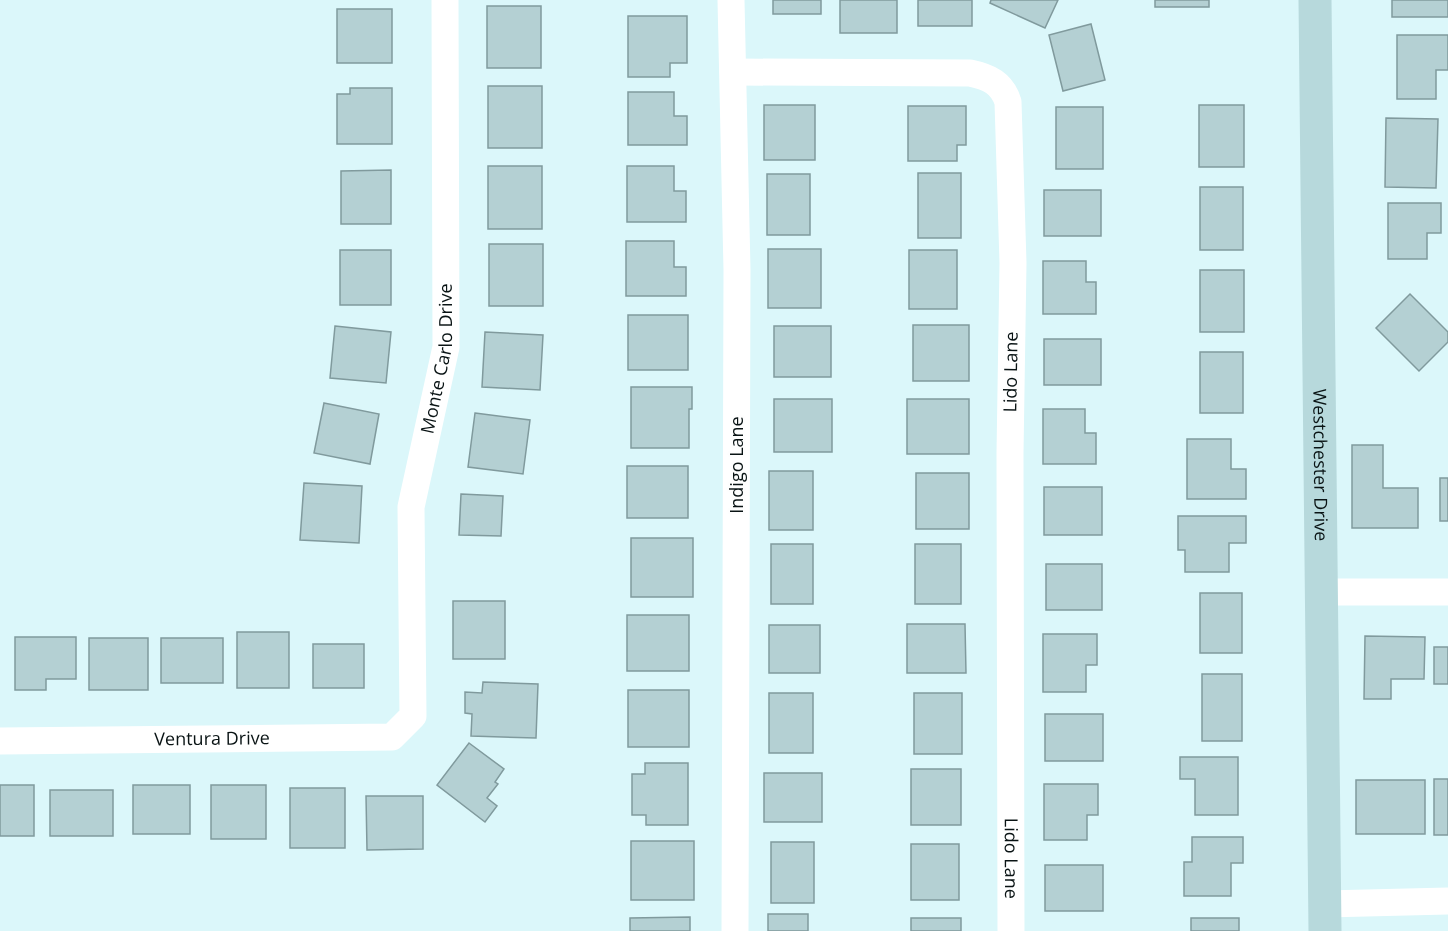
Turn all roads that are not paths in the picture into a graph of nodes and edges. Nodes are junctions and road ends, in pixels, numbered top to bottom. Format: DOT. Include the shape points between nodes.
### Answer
graph roads {
  1 [pos="445,0"];
  2 [pos="731,0"];
  3 [pos="1315,0"];
  4 [pos="733,72"];
  5 [pos="1320,592"];
  6 [pos="1448,592"];
  7 [pos="413,716"];
  8 [pos="0,741"];
  9 [pos="1448,901"];
  10 [pos="1325,918"];
  11 [pos="735,931"];
  12 [pos="1011,931"];
  1 -- 7 [label="street, Monte Carlo Drive" via="446,348 411,507"];
  2 -- 4 [label="street, Indigo Lane"];
  3 -- 5 [label="street, Westchester Drive"];
  4 -- 11 [label="street, Indigo Lane" via="737,270"];
  4 -- 12 [label="street, Lido Lane" via="970,73 986,76 1006,96 1013,263"];
  5 -- 6 [label="street"];
  5 -- 10 [label="street, Westchester Drive"];
  7 -- 8 [label="street, Ventura Drive" via="392,737"];
  9 -- 10 [label="street"];
}
